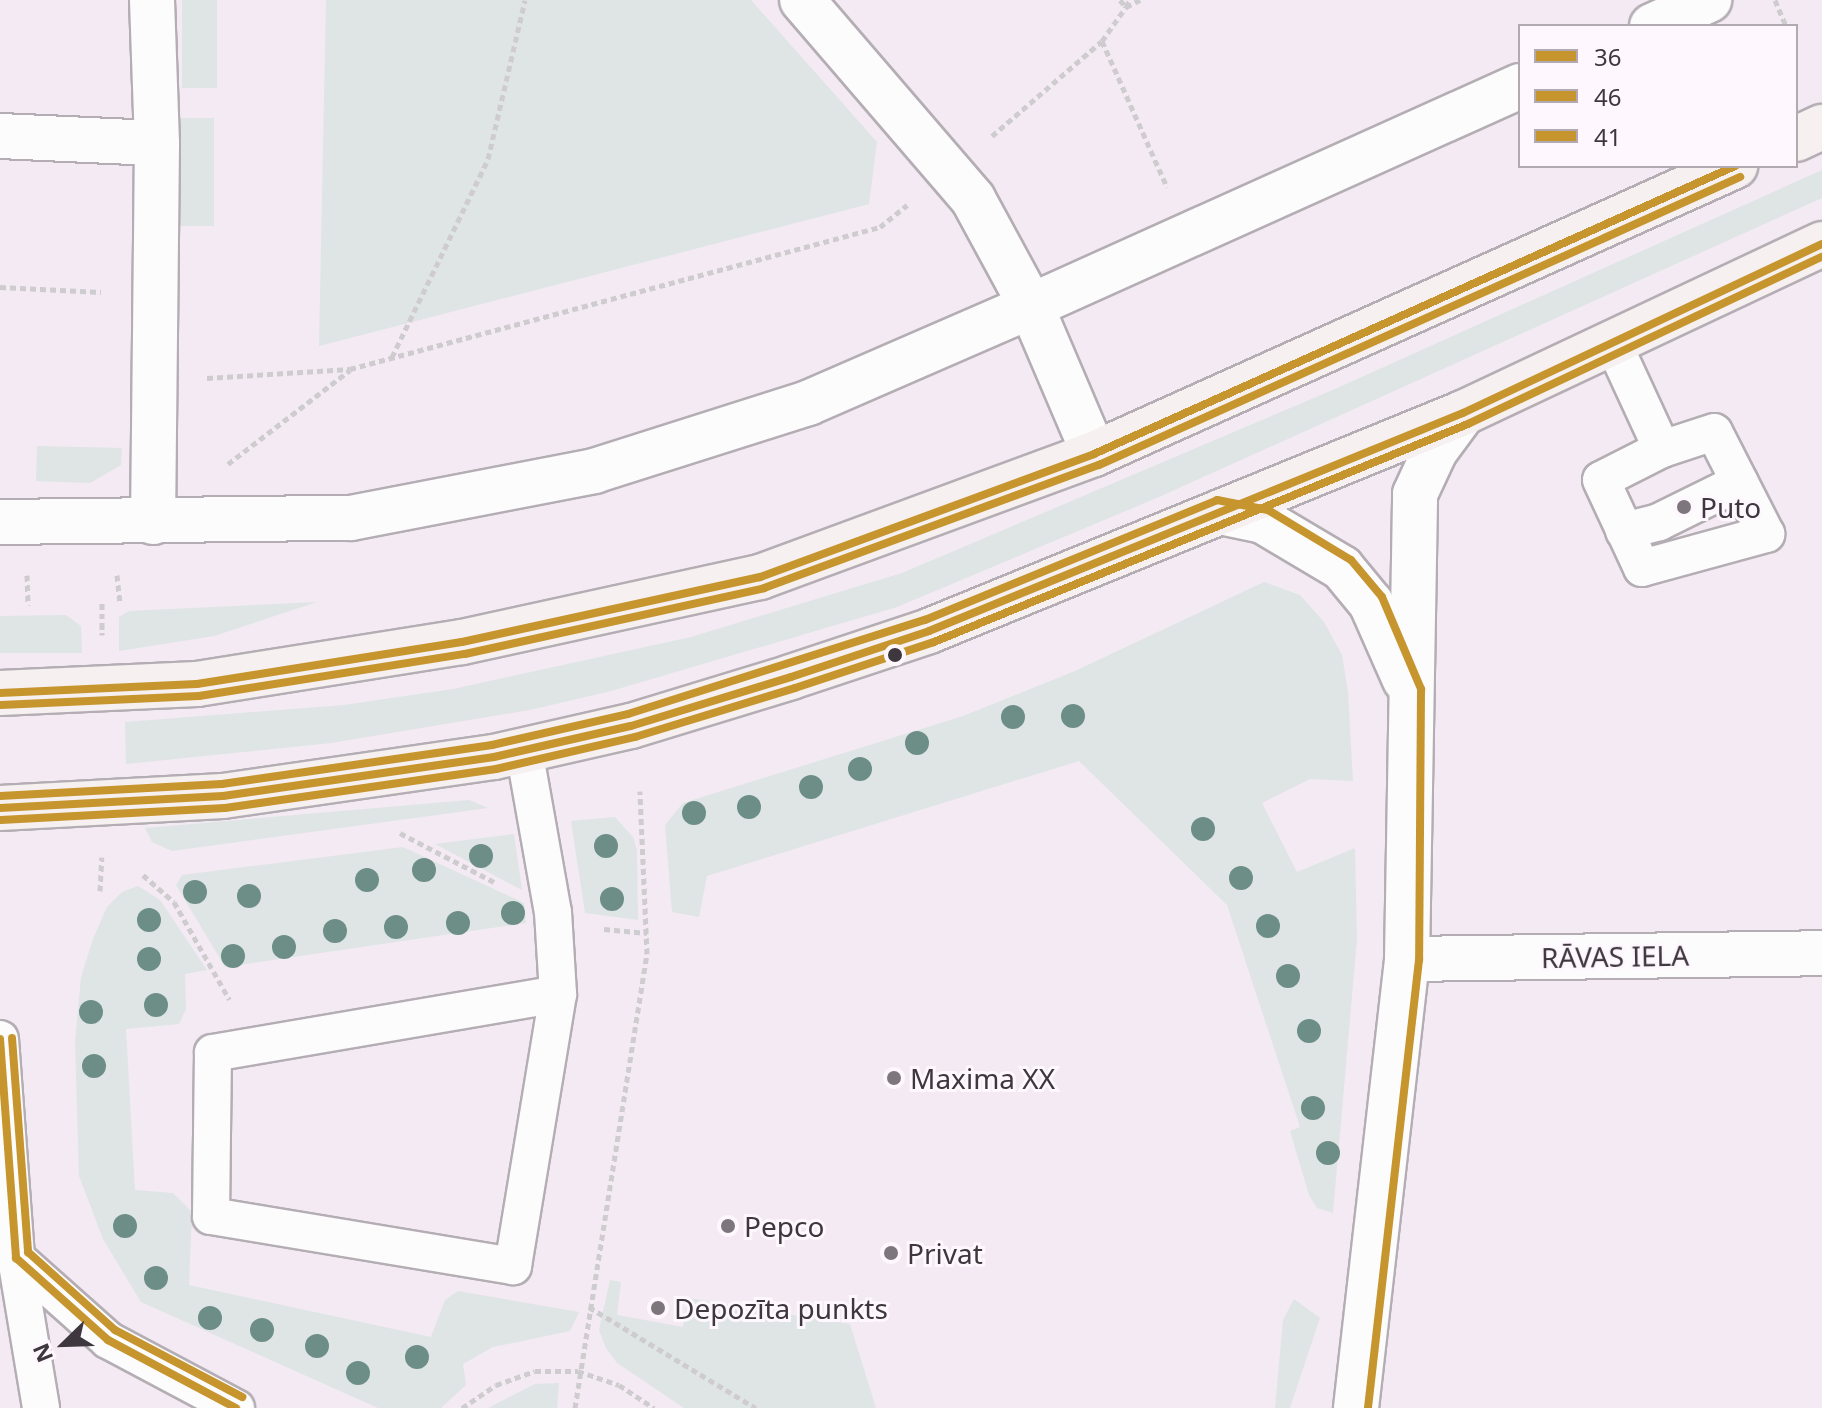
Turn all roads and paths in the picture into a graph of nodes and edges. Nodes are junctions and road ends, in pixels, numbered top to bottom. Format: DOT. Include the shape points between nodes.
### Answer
graph roads {
  1 [pos="152,0"];
  2 [pos="525,0"];
  3 [pos="802,0"];
  4 [pos="1120,0"];
  5 [pos="1130,0"];
  6 [pos="1140,0"];
  7 [pos="1709,0"];
  8 [pos="1775,0"];
  9 [pos="1126,7"];
  10 [pos="1656,24"];
  11 [pos="1785,24"];
  12 [pos="1102,41"];
  13 [pos="1518,87"];
  14 [pos="1822,127"];
  15 [pos="0,136"];
  16 [pos="1798,138"];
  17 [pos="157,143"];
  18 [pos="1731,168"];
  19 [pos="949,172"];
  20 [pos="1189,235"];
  21 [pos="1822,244"];
  22 [pos="0,287"];
  23 [pos="154,295"];
  24 [pos="1031,306"];
  25 [pos="1613,343"];
  26 [pos="392,358"];
  27 [pos="350,369"];
  28 [pos="153,381"];
  29 [pos="1463,413"];
  30 [pos="1662,449"];
  31 [pos="1094,454"];
  32 [pos="1740,482"];
  33 [pos="1220,512"];
  34 [pos="0,522"];
  35 [pos="153,522"];
  36 [pos="1624,531"];
  37 [pos="102,603"];
  38 [pos="102,640"];
  39 [pos="1409,690"];
  40 [pos="0,693"];
  41 [pos="524,750"];
  42 [pos="640,791"];
  43 [pos="0,808"];
  44 [pos="400,833"];
  45 [pos="102,850"];
  46 [pos="143,875"];
  47 [pos="496,883"];
  48 [pos="100,891"];
  49 [pos="601,929"];
  50 [pos="647,933"];
  51 [pos="1822,953"];
  52 [pos="1407,959"];
  53 [pos="558,994"];
  54 [pos="0,1039"];
  55 [pos="254,1046"];
  56 [pos="16,1258"];
  57 [pos="589,1307"];
  58 [pos="578,1371"];
  59 [pos="41,1408"];
  60 [pos="236,1408"];
  61 [pos="462,1408"];
  62 [pos="575,1408"];
  63 [pos="654,1408"];
  64 [pos="756,1408"];
  65 [pos="1356,1408"];
  1 -- 17 [label="street"];
  2 -- 26 [label="path" via="488,159"];
  3 -- 19 [label="street"];
  4 -- 9 [label="path"];
  5 -- 9 [label="path"];
  6 -- 9 [label="path"];
  7 -- 10 [label="street"];
  8 -- 11 [label="path"];
  9 -- 12 [label="path"];
  12 -- 19 [label="path"];
  12 -- 20 [label="path"];
  13 -- 20 [label="street"];
  14 -- 16 [label="main road"];
  15 -- 17 [label="street"];
  17 -- 23 [label="street"];
  18 -- 31 [label="main road"];
  19 -- 24 [label="street" via="973,199"];
  19 -- 26 [label="path" via="880,227"];
  20 -- 24 [label="street"];
  21 -- 25 [label="main road"];
  22 -- 23 [label="path"];
  23 -- 28 [label="street"];
  24 -- 31 [label="street"];
  24 -- 35 [label="street" via="808,403 594,471 351,518"];
  25 -- 29 [label="main road"];
  25 -- 30 [label="lane"];
  26 -- 27 [label="path"];
  27 -- 28 [label="path"];
  27 -- 35 [label="path"];
  28 -- 35 [label="street"];
  29 -- 33 [label="main road"];
  29 -- 39 [label="street" via="1435,451 1415,494"];
  30 -- 32 [label="lane" via="1714,432"];
  30 -- 36 [label="lane" via="1601,480"];
  31 -- 40 [label="main road" via="745,581 462,642 197,684"];
  32 -- 36 [label="lane" via="1659,522"];
  32 -- 36 [label="lane" via="1766,534 1642,568"];
  33 -- 39 [label="street" via="1263,521 1342,568 1371,603"];
  33 -- 41 [label="main road" via="929,631 631,726"];
  34 -- 35 [label="street"];
  37 -- 38 [label="path"];
  39 -- 52 [label="street"];
  41 -- 43 [label="main road" via="223,796"];
  41 -- 53 [label="lane" via="553,912"];
  42 -- 50 [label="path"];
  44 -- 47 [label="path"];
  45 -- 48 [label="path"];
  46 -- 55 [label="path" via="174,902"];
  49 -- 50 [label="path"];
  50 -- 57 [label="path"];
  51 -- 52 [label="street, RĀVAS IELA"];
  52 -- 65 [label="street"];
  53 -- 55 [label="lane"];
  53 -- 55 [label="lane" via="513,1266 211,1216 213,1053"];
  54 -- 56 [label="lane"];
  56 -- 59 [label="lane"];
  56 -- 60 [label="lane" via="108,1340"];
  57 -- 58 [label="path"];
  57 -- 64 [label="path"];
  58 -- 61 [label="path" via="535,1371 496,1385"];
  58 -- 62 [label="path"];
  58 -- 63 [label="path" via="619,1385"];
}
